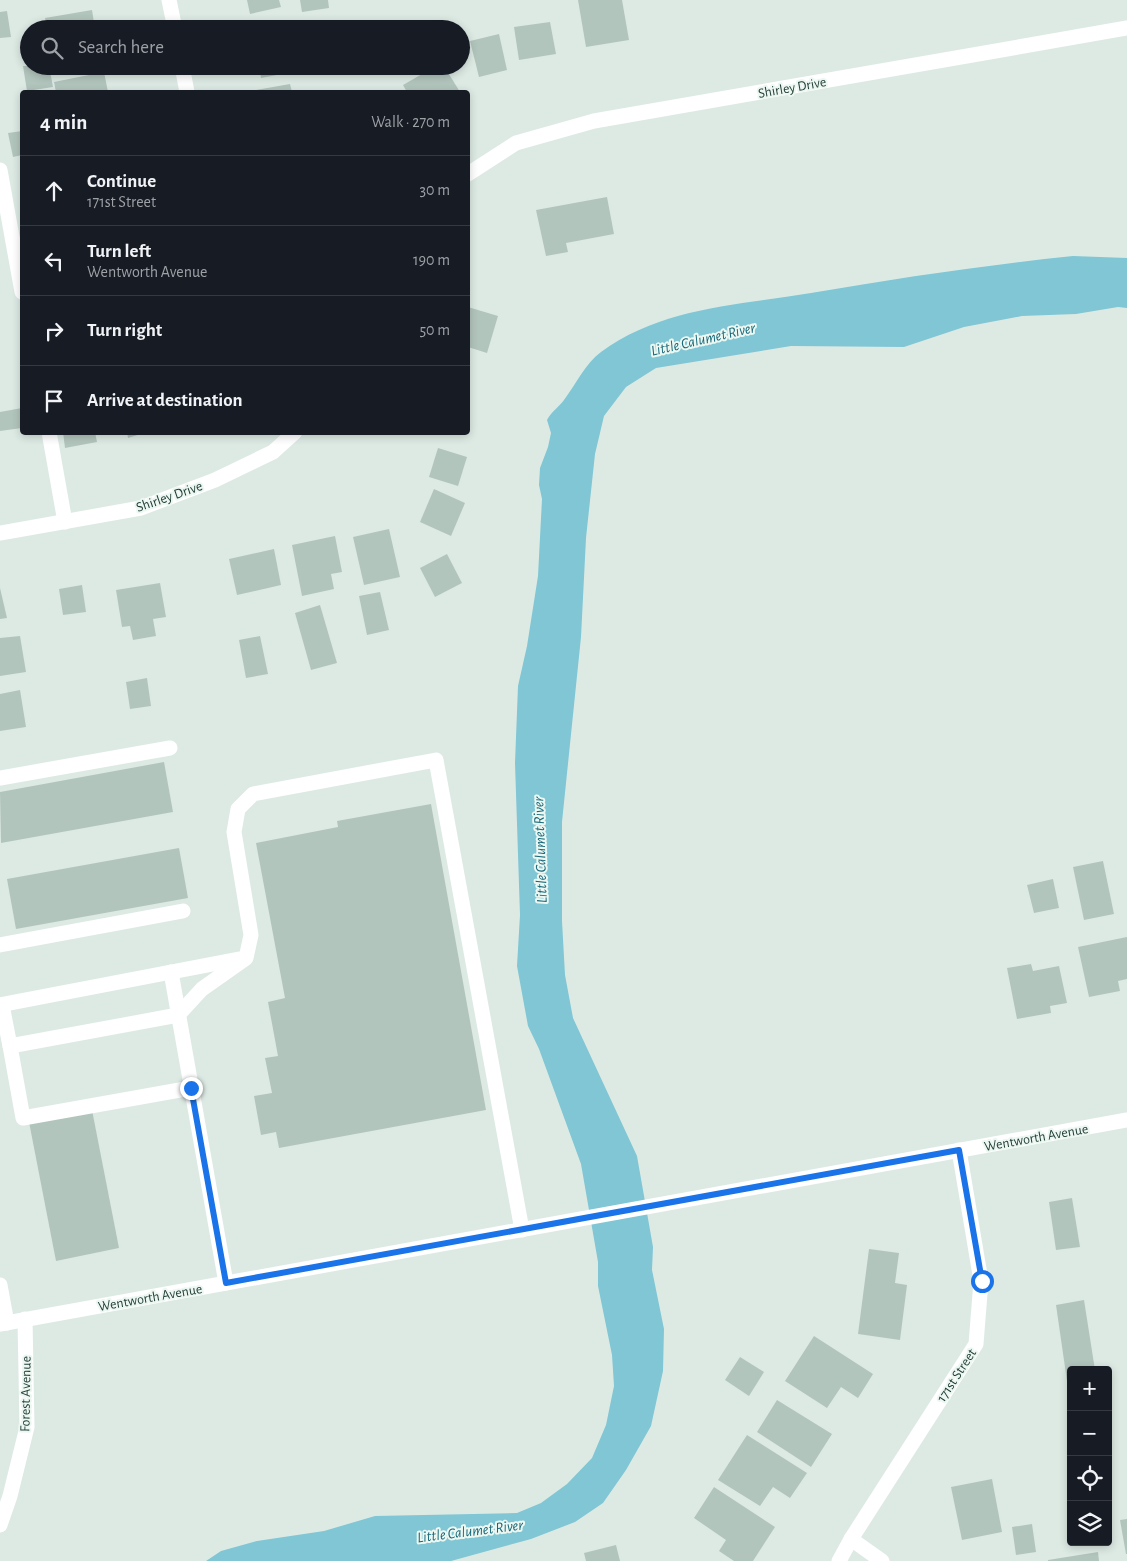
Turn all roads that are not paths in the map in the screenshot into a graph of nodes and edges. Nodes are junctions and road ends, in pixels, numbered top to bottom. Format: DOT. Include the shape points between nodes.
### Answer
graph roads {
  1 [pos="170,0"];
  2 [pos="173,20"];
  3 [pos="1127,28"];
  4 [pos="184,75"];
  5 [pos="187,90"];
  6 [pos="0,170"];
  7 [pos="470,173"];
  8 [pos="20,281"];
  9 [pos="49,435"];
  10 [pos="292,435"];
  11 [pos="65,522"];
  12 [pos="0,533"];
  13 [pos="170,748"];
  14 [pos="0,778"];
  15 [pos="183,911"];
  16 [pos="0,945"];
  17 [pos="246,958"];
  18 [pos="171,972"];
  19 [pos="1,1005"];
  20 [pos="178,1015"];
  21 [pos="10,1046"];
  22 [pos="191,1088"];
  23 [pos="1127,1120"];
  24 [pos="959,1150"];
  25 [pos="522,1230"];
  26 [pos="226,1283"];
  27 [pos="0,1285"];
  28 [pos="25,1319"];
  29 [pos="3,1323"];
  30 [pos="0,1525"];
  31 [pos="851,1540"];
  32 [pos="839,1561"];
  33 [pos="882,1561"];
  1 -- 2 [label="street"];
  3 -- 7 [label="street, Shirley Drive" via="594,121 516,142"];
  4 -- 5 [label="street"];
  6 -- 8 [label="street"];
  9 -- 11 [label="street"];
  10 -- 11 [label="street, Shirley Drive" via="273,452 215,480 141,508"];
  11 -- 12 [label="street, Shirley Drive"];
  13 -- 14 [label="street"];
  15 -- 16 [label="street"];
  17 -- 18 [label="street"];
  17 -- 20 [label="street" via="202,989"];
  17 -- 25 [label="street" via="251,935 234,832 238,809 253,794 436,760"];
  18 -- 19 [label="street"];
  18 -- 20 [label="street"];
  19 -- 21 [label="street"];
  20 -- 21 [label="street"];
  20 -- 22 [label="street"];
  21 -- 22 [label="street" via="23,1118"];
  22 -- 26 [label="street"];
  23 -- 24 [label="street, Wentworth Avenue"];
  24 -- 25 [label="street, Wentworth Avenue"];
  24 -- 31 [label="street, 171st Street" via="982,1281 976,1344"];
  25 -- 26 [label="street, Wentworth Avenue"];
  26 -- 28 [label="street, Wentworth Avenue"];
  27 -- 29 [label="street"];
  28 -- 29 [label="street, Wentworth Avenue"];
  28 -- 30 [label="street, Forest Avenue" via="27,1427"];
  31 -- 32 [label="street, 171st Street"];
  31 -- 33 [label="street"];
}
